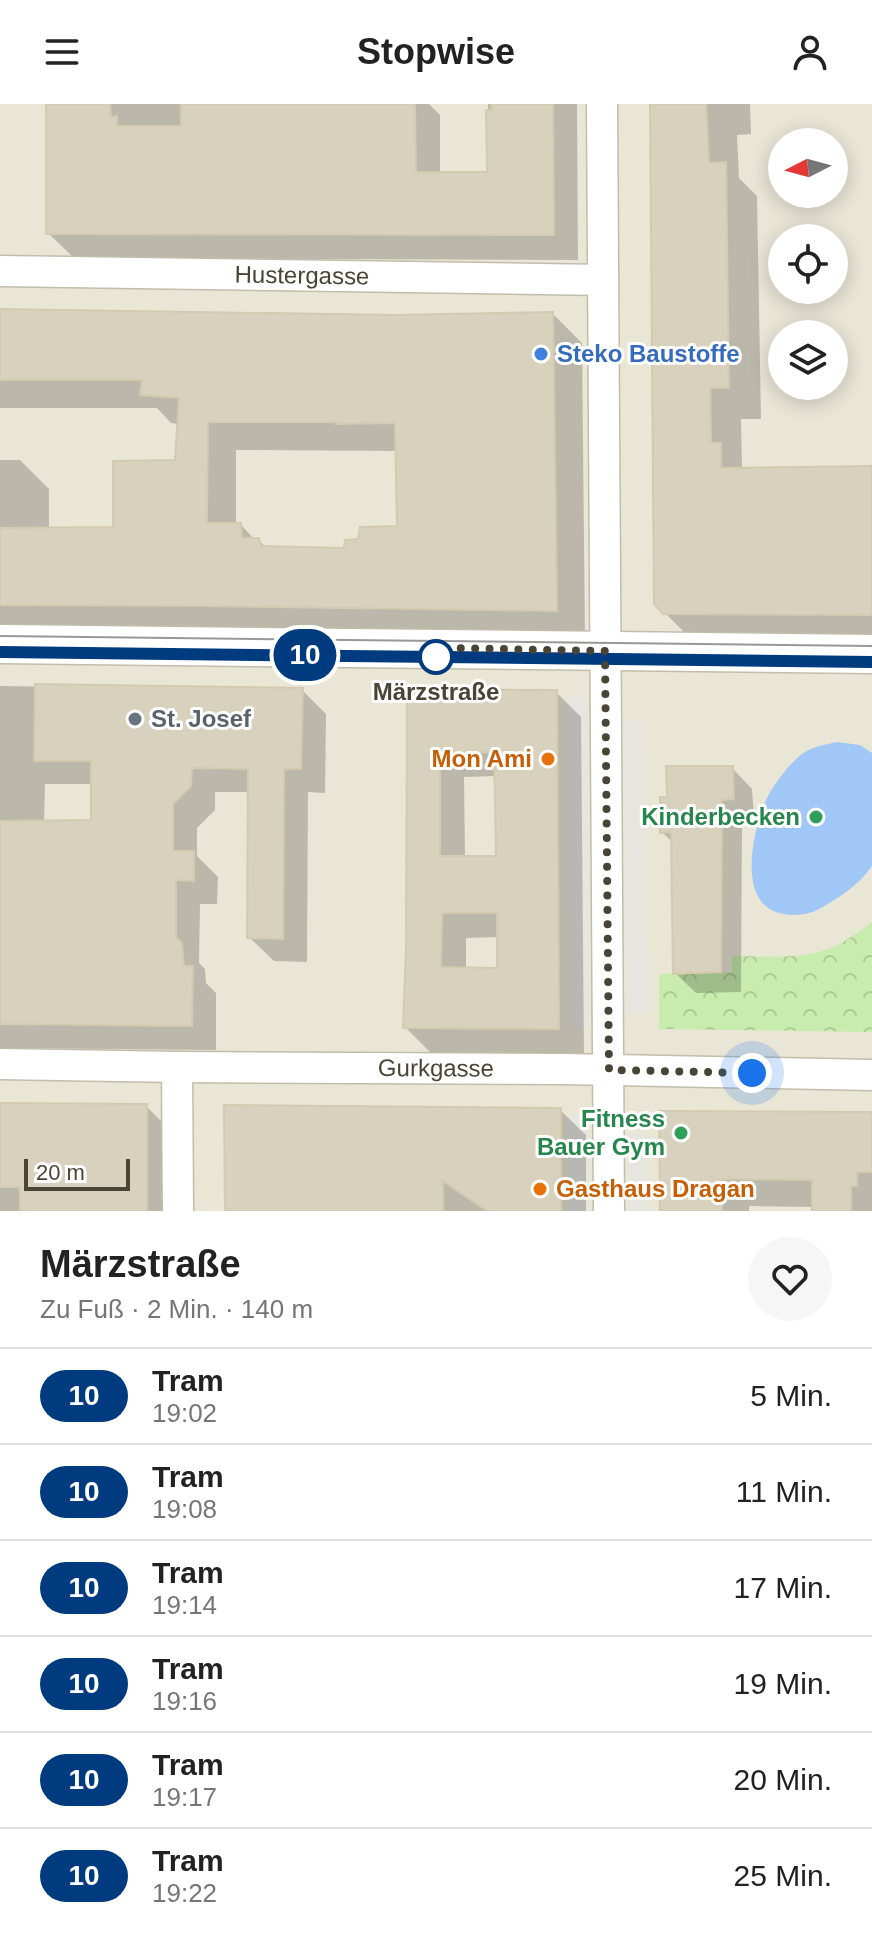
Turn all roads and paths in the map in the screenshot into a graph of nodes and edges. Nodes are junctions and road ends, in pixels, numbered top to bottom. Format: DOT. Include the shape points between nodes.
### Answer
graph roads {
  1 [pos="602,104"];
  2 [pos="0,271"];
  3 [pos="603,280"];
  4 [pos="0,644"];
  5 [pos="605,651"];
  6 [pos="872,654"];
  7 [pos="0,1064"];
  8 [pos="177,1067"];
  9 [pos="609,1070"];
  10 [pos="872,1075"];
  11 [pos="178,1211"];
  12 [pos="609,1211"];
  1 -- 3 [label="street"];
  2 -- 3 [label="street, Hustergasse"];
  3 -- 5 [label="street"];
  4 -- 5 [label="street"];
  5 -- 6 [label="street"];
  5 -- 9 [label="street"];
  7 -- 8 [label="street, Gurkgasse"];
  8 -- 9 [label="street, Gurkgasse"];
  8 -- 11 [label="street"];
  9 -- 10 [label="street, Gurkgasse"];
  9 -- 12 [label="street"];
}
